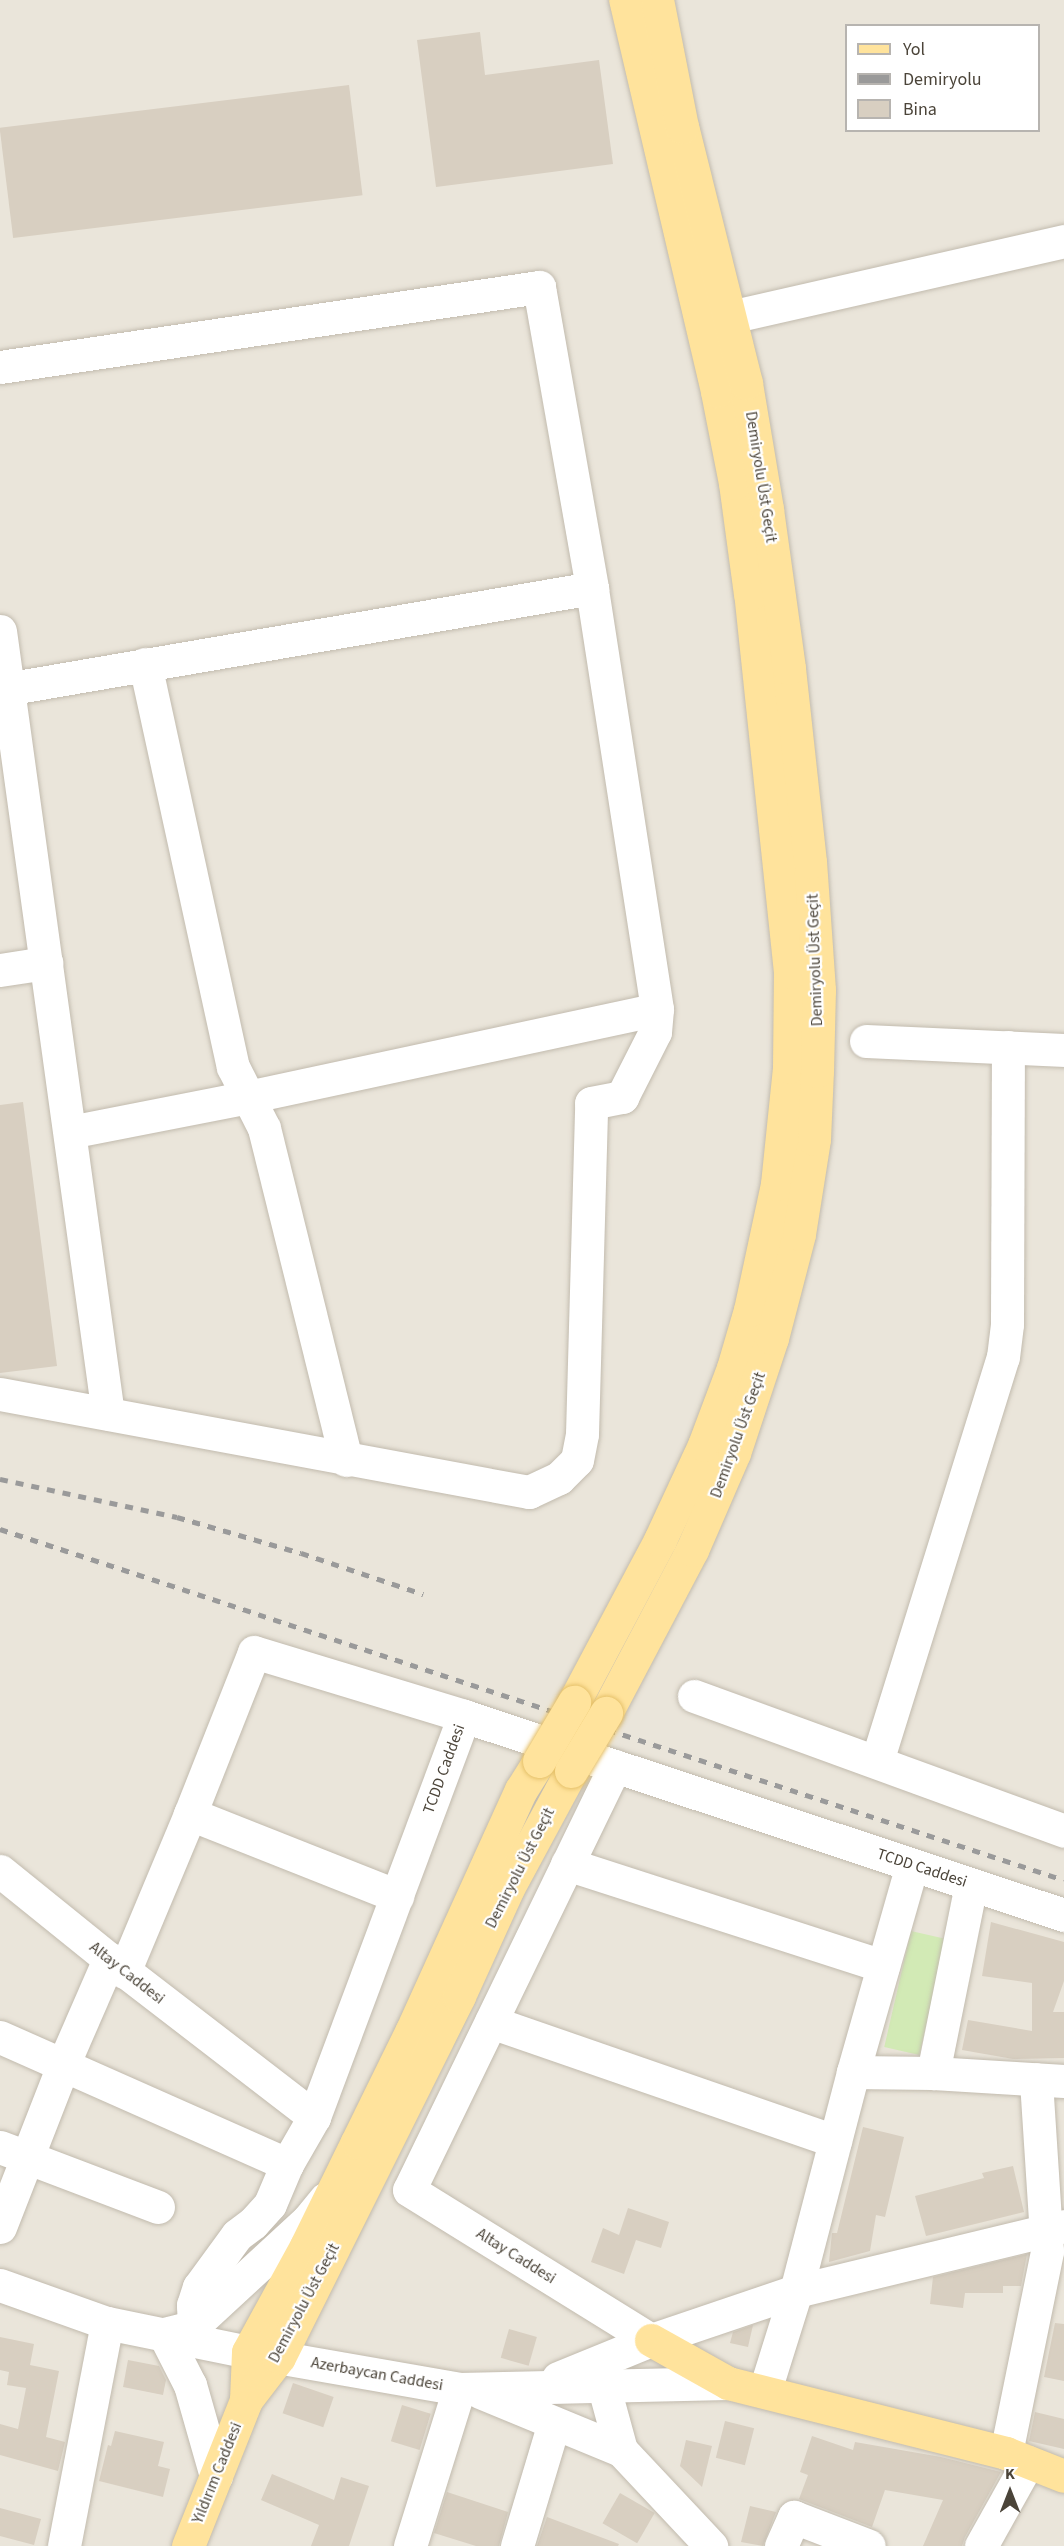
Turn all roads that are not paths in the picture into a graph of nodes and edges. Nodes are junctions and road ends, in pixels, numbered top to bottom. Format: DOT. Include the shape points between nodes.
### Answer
graph roads {
  1 [pos="625,0"];
  2 [pos="657,0"];
  3 [pos="1064,241"];
  4 [pos="730,317"];
  5 [pos="0,367"];
  6 [pos="592,588"];
  7 [pos="0,631"];
  8 [pos="146,664"];
  9 [pos="3,689"];
  10 [pos="46,963"];
  11 [pos="0,970"];
  12 [pos="657,1010"];
  13 [pos="866,1041"];
  14 [pos="1008,1047"];
  15 [pos="1064,1050"];
  16 [pos="248,1097"];
  17 [pos="70,1132"];
  18 [pos="0,1394"];
  19 [pos="108,1414"];
  20 [pos="346,1460"];
  21 [pos="694,1696"];
  22 [pos="464,1716"];
  23 [pos="877,1761"];
  24 [pos="615,1766"];
  25 [pos="190,1814"];
  26 [pos="1064,1831"];
  27 [pos="567,1864"];
  28 [pos="912,1865"];
  29 [pos="0,1871"];
  30 [pos="971,1884"];
  31 [pos="397,1896"];
  32 [pos="1064,1915"];
  33 [pos="116,1965"];
  34 [pos="883,1966"];
  35 [pos="490,2022"];
  36 [pos="0,2037"];
  37 [pos="63,2064"];
  38 [pos="853,2072"];
  39 [pos="933,2073"];
  40 [pos="1050,2080"];
  41 [pos="314,2117"];
  42 [pos="835,2141"];
  43 [pos="13,2152"];
  44 [pos="287,2164"];
  45 [pos="337,2183"];
  46 [pos="159,2207"];
  47 [pos="0,2227"];
  48 [pos="1056,2228"];
  49 [pos="0,2285"];
  50 [pos="796,2291"];
  51 [pos="107,2323"];
  52 [pos="178,2330"];
  53 [pos="651,2340"];
  54 [pos="248,2352"];
  55 [pos="279,2357"];
  56 [pos="728,2383"];
  57 [pos="603,2384"];
  58 [pos="537,2386"];
  59 [pos="466,2389"];
  60 [pos="765,2390"];
  61 [pos="246,2400"];
  62 [pos="554,2423"];
  63 [pos="621,2450"];
  64 [pos="1017,2458"];
  65 [pos="216,2476"];
  66 [pos="1064,2476"];
  67 [pos="64,2546"];
  68 [pos="188,2546"];
  69 [pos="410,2546"];
  70 [pos="517,2546"];
  71 [pos="711,2546"];
  72 [pos="781,2546"];
  73 [pos="869,2546"];
  74 [pos="981,2546"];
  1 -- 45 [label="main road, Demiryolu Üst Geçit, bridge" via="717,391 735,483 750,594 790,972 789,1067 777,1184 750,1310 704,1445 660,1540 574,1702 521,1790"];
  2 -- 4 [label="main road, Demiryolu Üst Geçit" via="682,127"];
  3 -- 4 [label="street"];
  4 -- 55 [label="main road, Demiryolu Üst Geçit, bridge" via="746,383 767,509 810,862 819,990 814,1139 799,1234 772,1338 734,1453 692,1550 507,1890 459,1996"];
  5 -- 6 [label="street" via="539,287"];
  6 -- 8 [label="street"];
  6 -- 12 [label="street"];
  7 -- 9 [label="street"];
  8 -- 9 [label="street"];
  8 -- 16 [label="street" via="233,1067"];
  9 -- 10 [label="street"];
  10 -- 11 [label="street"];
  10 -- 17 [label="street"];
  12 -- 16 [label="street"];
  12 -- 20 [label="street" via="656,1032 622,1096 591,1103 582,1434 577,1460 559,1478 529,1492"];
  13 -- 14 [label="street"];
  14 -- 15 [label="street"];
  14 -- 23 [label="street" via="1007,1324 1003,1357"];
  16 -- 17 [label="street"];
  16 -- 20 [label="street" via="264,1128"];
  17 -- 19 [label="street"];
  18 -- 19 [label="street"];
  19 -- 20 [label="street"];
  21 -- 23 [label="street"];
  22 -- 24 [label="street, TCDD Caddesi"];
  22 -- 25 [label="street" via="254,1652"];
  22 -- 31 [label="street, TCDD Caddesi"];
  23 -- 26 [label="street"];
  24 -- 27 [label="street, Altay Caddesi"];
  24 -- 28 [label="street, TCDD Caddesi"];
  25 -- 31 [label="street"];
  25 -- 33 [label="street"];
  27 -- 34 [label="street"];
  27 -- 35 [label="street, Altay Caddesi"];
  28 -- 30 [label="street, TCDD Caddesi"];
  28 -- 34 [label="street"];
  29 -- 33 [label="street, Altay Caddesi"];
  30 -- 32 [label="street, TCDD Caddesi"];
  30 -- 39 [label="street"];
  31 -- 41 [label="street, TCDD Caddesi"];
  33 -- 37 [label="street"];
  33 -- 41 [label="street, Altay Caddesi"];
  34 -- 38 [label="street"];
  35 -- 42 [label="street"];
  35 -- 53 [label="street, Altay Caddesi" via="409,2190"];
  36 -- 37 [label="street"];
  37 -- 43 [label="street"];
  37 -- 44 [label="street"];
  38 -- 39 [label="street"];
  38 -- 42 [label="street"];
  39 -- 40 [label="street"];
  40 -- 48 [label="street"];
  41 -- 44 [label="street, TCDD Caddesi"];
  42 -- 50 [label="street"];
  43 -- 46 [label="street"];
  43 -- 47 [label="street"];
  44 -- 52 [label="street, TCDD Caddesi" via="270,2204 219,2256"];
  45 -- 52 [label="street" via="308,2220"];
  45 -- 54 [label="main road, Demiryolu Üst Geçit"];
  48 -- 50 [label="street"];
  48 -- 64 [label="street" via="1047,2251"];
  49 -- 51 [label="street, Azerbaycan Caddesi"];
  50 -- 53 [label="street"];
  50 -- 60 [label="street"];
  51 -- 52 [label="street, Azerbaycan Caddesi"];
  51 -- 67 [label="street"];
  52 -- 54 [label="street, Azerbaycan Caddesi"];
  52 -- 65 [label="street"];
  53 -- 56 [label="main road, Altay Caddesi"];
  53 -- 58 [label="street"];
  54 -- 55 [label="street, Azerbaycan Caddesi"];
  54 -- 61 [label="main road, Demiryolu Üst Geçit"];
  55 -- 59 [label="street, Azerbaycan Caddesi"];
  55 -- 61 [label="main road, Demiryolu Üst Geçit"];
  56 -- 57 [label="street, Azerbaycan Caddesi"];
  56 -- 60 [label="main road, Altay Caddesi"];
  57 -- 58 [label="street, Azerbaycan Caddesi"];
  57 -- 63 [label="street"];
  58 -- 59 [label="street, Azerbaycan Caddesi"];
  59 -- 62 [label="street"];
  59 -- 69 [label="street"];
  60 -- 64 [label="main road, Altay Caddesi"];
  61 -- 65 [label="main road, Yıldırım Caddesi"];
  62 -- 63 [label="street"];
  62 -- 70 [label="street"];
  63 -- 71 [label="street"];
  64 -- 66 [label="main road, Altay Caddesi"];
  64 -- 74 [label="street"];
  65 -- 68 [label="main road, Yıldırım Caddesi"];
  72 -- 73 [label="street" via="794,2517"];
}
